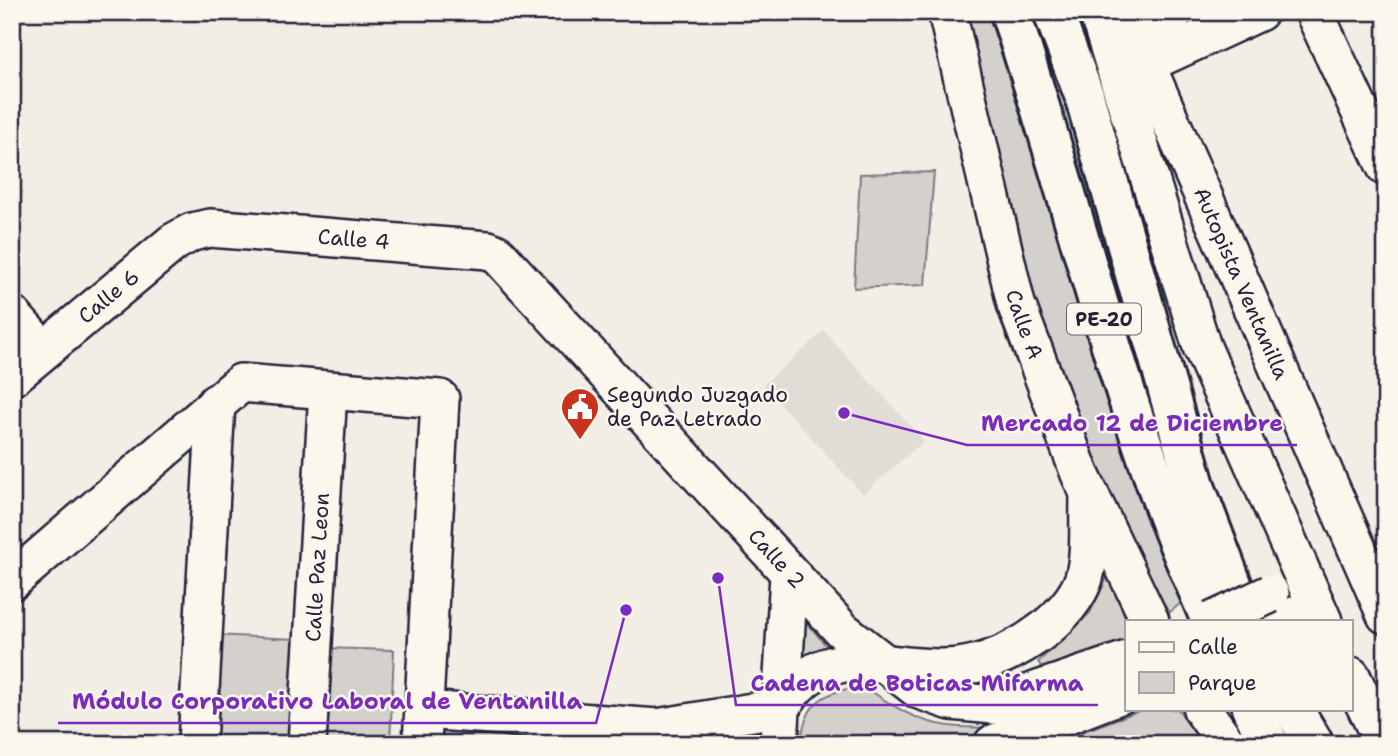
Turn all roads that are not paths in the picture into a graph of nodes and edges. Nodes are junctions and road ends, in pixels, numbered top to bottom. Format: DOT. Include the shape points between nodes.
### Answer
graph roads {
  1 [pos="947,12"];
  2 [pos="1010,12"];
  3 [pos="1053,12"];
  4 [pos="1174,12"];
  5 [pos="1259,12"];
  6 [pos="1314,12"];
  7 [pos="1120,41"];
  8 [pos="1386,167"];
  9 [pos="210,228"];
  10 [pos="496,254"];
  11 [pos="12,315"];
  12 [pos="43,350"];
  13 [pos="12,377"];
  14 [pos="328,391"];
  15 [pos="216,402"];
  16 [pos="1089,493"];
  17 [pos="789,574"];
  18 [pos="12,581"];
  19 [pos="1270,612"];
  20 [pos="1386,615"];
  21 [pos="1150,620"];
  22 [pos="1125,661"];
  23 [pos="881,663"];
  24 [pos="1352,678"];
  25 [pos="1125,693"];
  26 [pos="782,707"];
  27 [pos="1203,710"];
  28 [pos="1252,710"];
  29 [pos="1294,710"];
  30 [pos="423,727"];
  31 [pos="197,744"];
  32 [pos="307,744"];
  33 [pos="779,744"];
  34 [pos="993,744"];
  35 [pos="1227,744"];
  36 [pos="1269,744"];
  37 [pos="1314,744"];
  38 [pos="1384,744"];
  1 -- 16 [label="street, Calle A" via="1016,304"];
  2 -- 19 [label="highway, PE-20" via="1163,505"];
  3 -- 19 [label="highway, PE-20" via="1084,94 1196,489"];
  4 -- 7 [label="street"];
  5 -- 7 [label="street"];
  6 -- 8 [label="street"];
  7 -- 19 [label="street, Autopista Ventanilla"];
  7 -- 20 [label="street, Autopista Ventanilla"];
  9 -- 10 [label="street, Calle 4" via="477,248"];
  9 -- 12 [label="street, Calle 6" via="174,242"];
  10 -- 17 [label="street, Calle 2"];
  11 -- 12 [label="street"];
  12 -- 13 [label="street, Calle 6"];
  14 -- 15 [label="street" via="249,381"];
  14 -- 30 [label="street" via="440,399"];
  14 -- 32 [label="street, Calle Paz Leon"];
  15 -- 18 [label="street"];
  15 -- 31 [label="street"];
  16 -- 21 [label="street, Calle A"];
  16 -- 23 [label="street" via="1085,574 1081,587 1055,621 1022,647 988,661 956,667"];
  17 -- 23 [label="street, Calle 2"];
  17 -- 26 [label="street"];
  22 -- 23 [label="street, Calle 2" via="994,705 930,694"];
  23 -- 26 [label="street" via="847,661 817,672 795,688"];
  24 -- 38 [label="street"];
  25 -- 34 [label="street"];
  26 -- 30 [label="street" via="657,728"];
  26 -- 33 [label="street"];
  27 -- 35 [label="street"];
  28 -- 36 [label="highway"];
  29 -- 37 [label="highway"];
}
